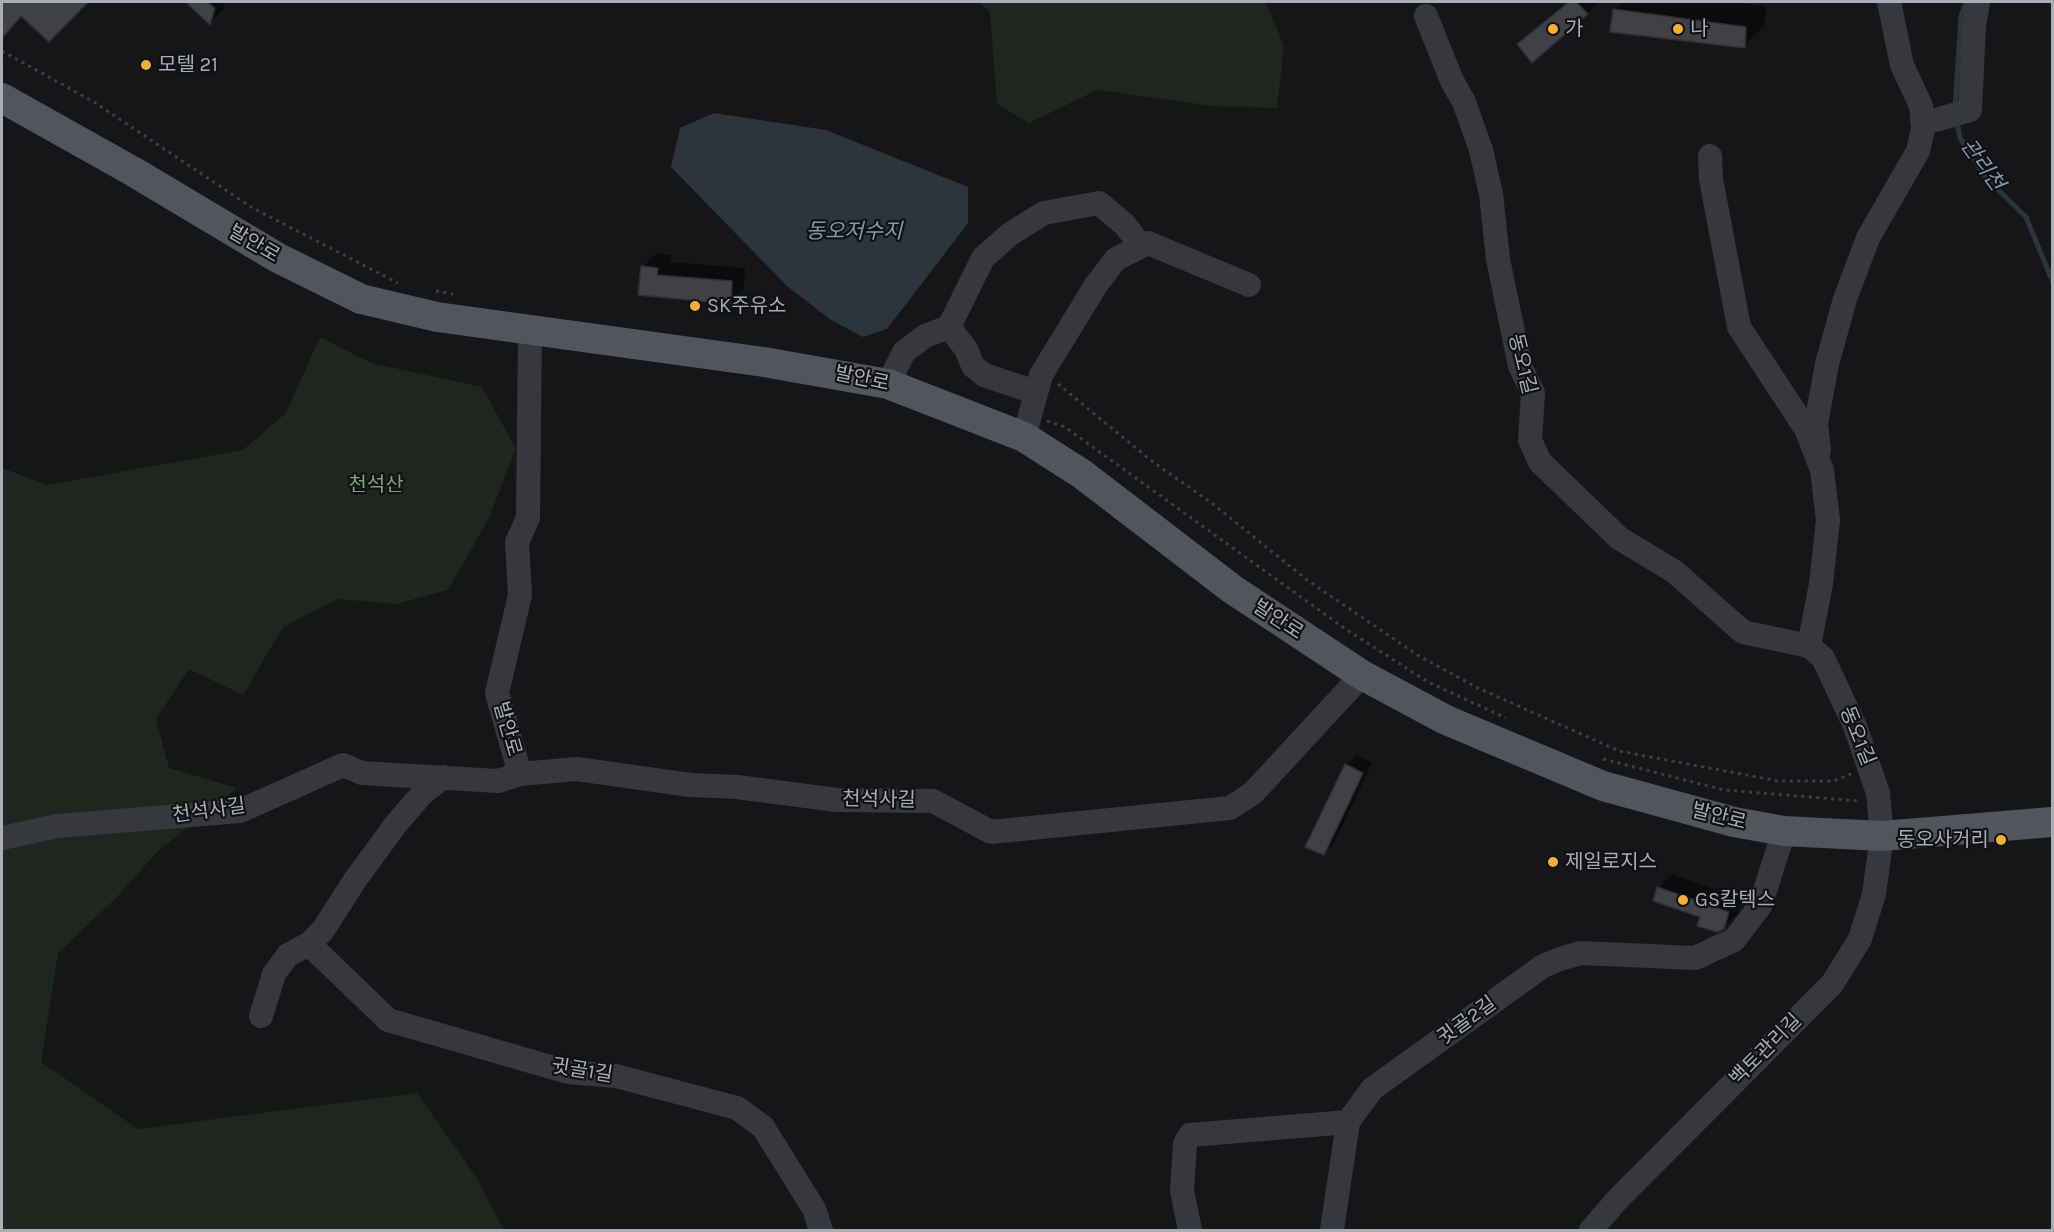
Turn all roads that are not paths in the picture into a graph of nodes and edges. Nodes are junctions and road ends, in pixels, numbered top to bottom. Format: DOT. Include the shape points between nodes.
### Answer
graph roads {
  1 [pos="1889,2"];
  2 [pos="1978,2"];
  3 [pos="1426,16"];
  4 [pos="2,98"];
  5 [pos="1944,116"];
  6 [pos="1710,156"];
  7 [pos="1141,246"];
  8 [pos="1249,285"];
  9 [pos="949,327"];
  10 [pos="530,330"];
  11 [pos="888,384"];
  12 [pos="1032,405"];
  13 [pos="1822,470"];
  14 [pos="1809,646"];
  15 [pos="1362,675"];
  16 [pos="520,774"];
  17 [pos="443,777"];
  18 [pos="2052,822"];
  19 [pos="1784,831"];
  20 [pos="1882,836"];
  21 [pos="2,838"];
  22 [pos="309,944"];
  23 [pos="261,1016"];
  24 [pos="1348,1122"];
  25 [pos="821,1230"];
  26 [pos="1190,1230"];
  27 [pos="1332,1230"];
  28 [pos="1591,1230"];
  1 -- 5 [label="street" via="1902,65 1921,106"];
  2 -- 5 [label="street" via="1970,110"];
  3 -- 14 [label="street, 동오1길" via="1481,150 1520,366 1533,393 1530,440 1540,462 1619,538 1675,572 1743,632"];
  4 -- 10 [label="main road, 발안로" via="278,258 361,300 436,317"];
  5 -- 13 [label="street" via="1923,129 1918,151 1868,238 1845,299 1816,424"];
  6 -- 13 [label="street" via="1739,327 1806,429"];
  7 -- 8 [label="street" via="1148,243"];
  7 -- 9 [label="street" via="1125,225 1099,203 1044,213 1010,234 983,258"];
  7 -- 12 [label="street" via="1116,259 1096,285"];
  9 -- 11 [label="street" via="925,336 904,352"];
  9 -- 12 [label="street" via="973,366"];
  10 -- 11 [label="main road, 발안로"];
  10 -- 16 [label="street, 발안로" via="528,518 517,542 520,596 497,693"];
  11 -- 12 [label="main road, 발안로"];
  12 -- 15 [label="main road, 발안로" via="1082,474 1232,589"];
  13 -- 14 [label="street" via="1828,520"];
  14 -- 20 [label="street, 동오1길" via="1822,658 1855,726 1879,802"];
  15 -- 16 [label="street, 천석사길" via="1253,793 1230,808 991,832 933,801 837,800 577,770"];
  15 -- 19 [label="main road, 발안로" via="1446,720 1603,786 1734,822"];
  16 -- 17 [label="street, 천석사길" via="498,781"];
  17 -- 21 [label="street, 천석사길" via="362,773 343,765 240,811 57,826"];
  17 -- 22 [label="street" via="396,824 323,930"];
  18 -- 20 [label="main road, 발안로"];
  19 -- 20 [label="main road, 발안로"];
  19 -- 24 [label="street, 귓골2길" via="1760,906 1734,940 1695,958 1580,954 1551,962 1372,1089"];
  20 -- 28 [label="street, 백토관리길" via="1874,894 1860,939 1832,984"];
  22 -- 23 [label="street" via="288,955 274,974"];
  22 -- 25 [label="street, 귓골1길" via="388,1020 568,1072 616,1076 737,1108 763,1127 814,1209"];
  24 -- 26 [label="street" via="1190,1135 1185,1144 1182,1191"];
  24 -- 27 [label="street"];
}
